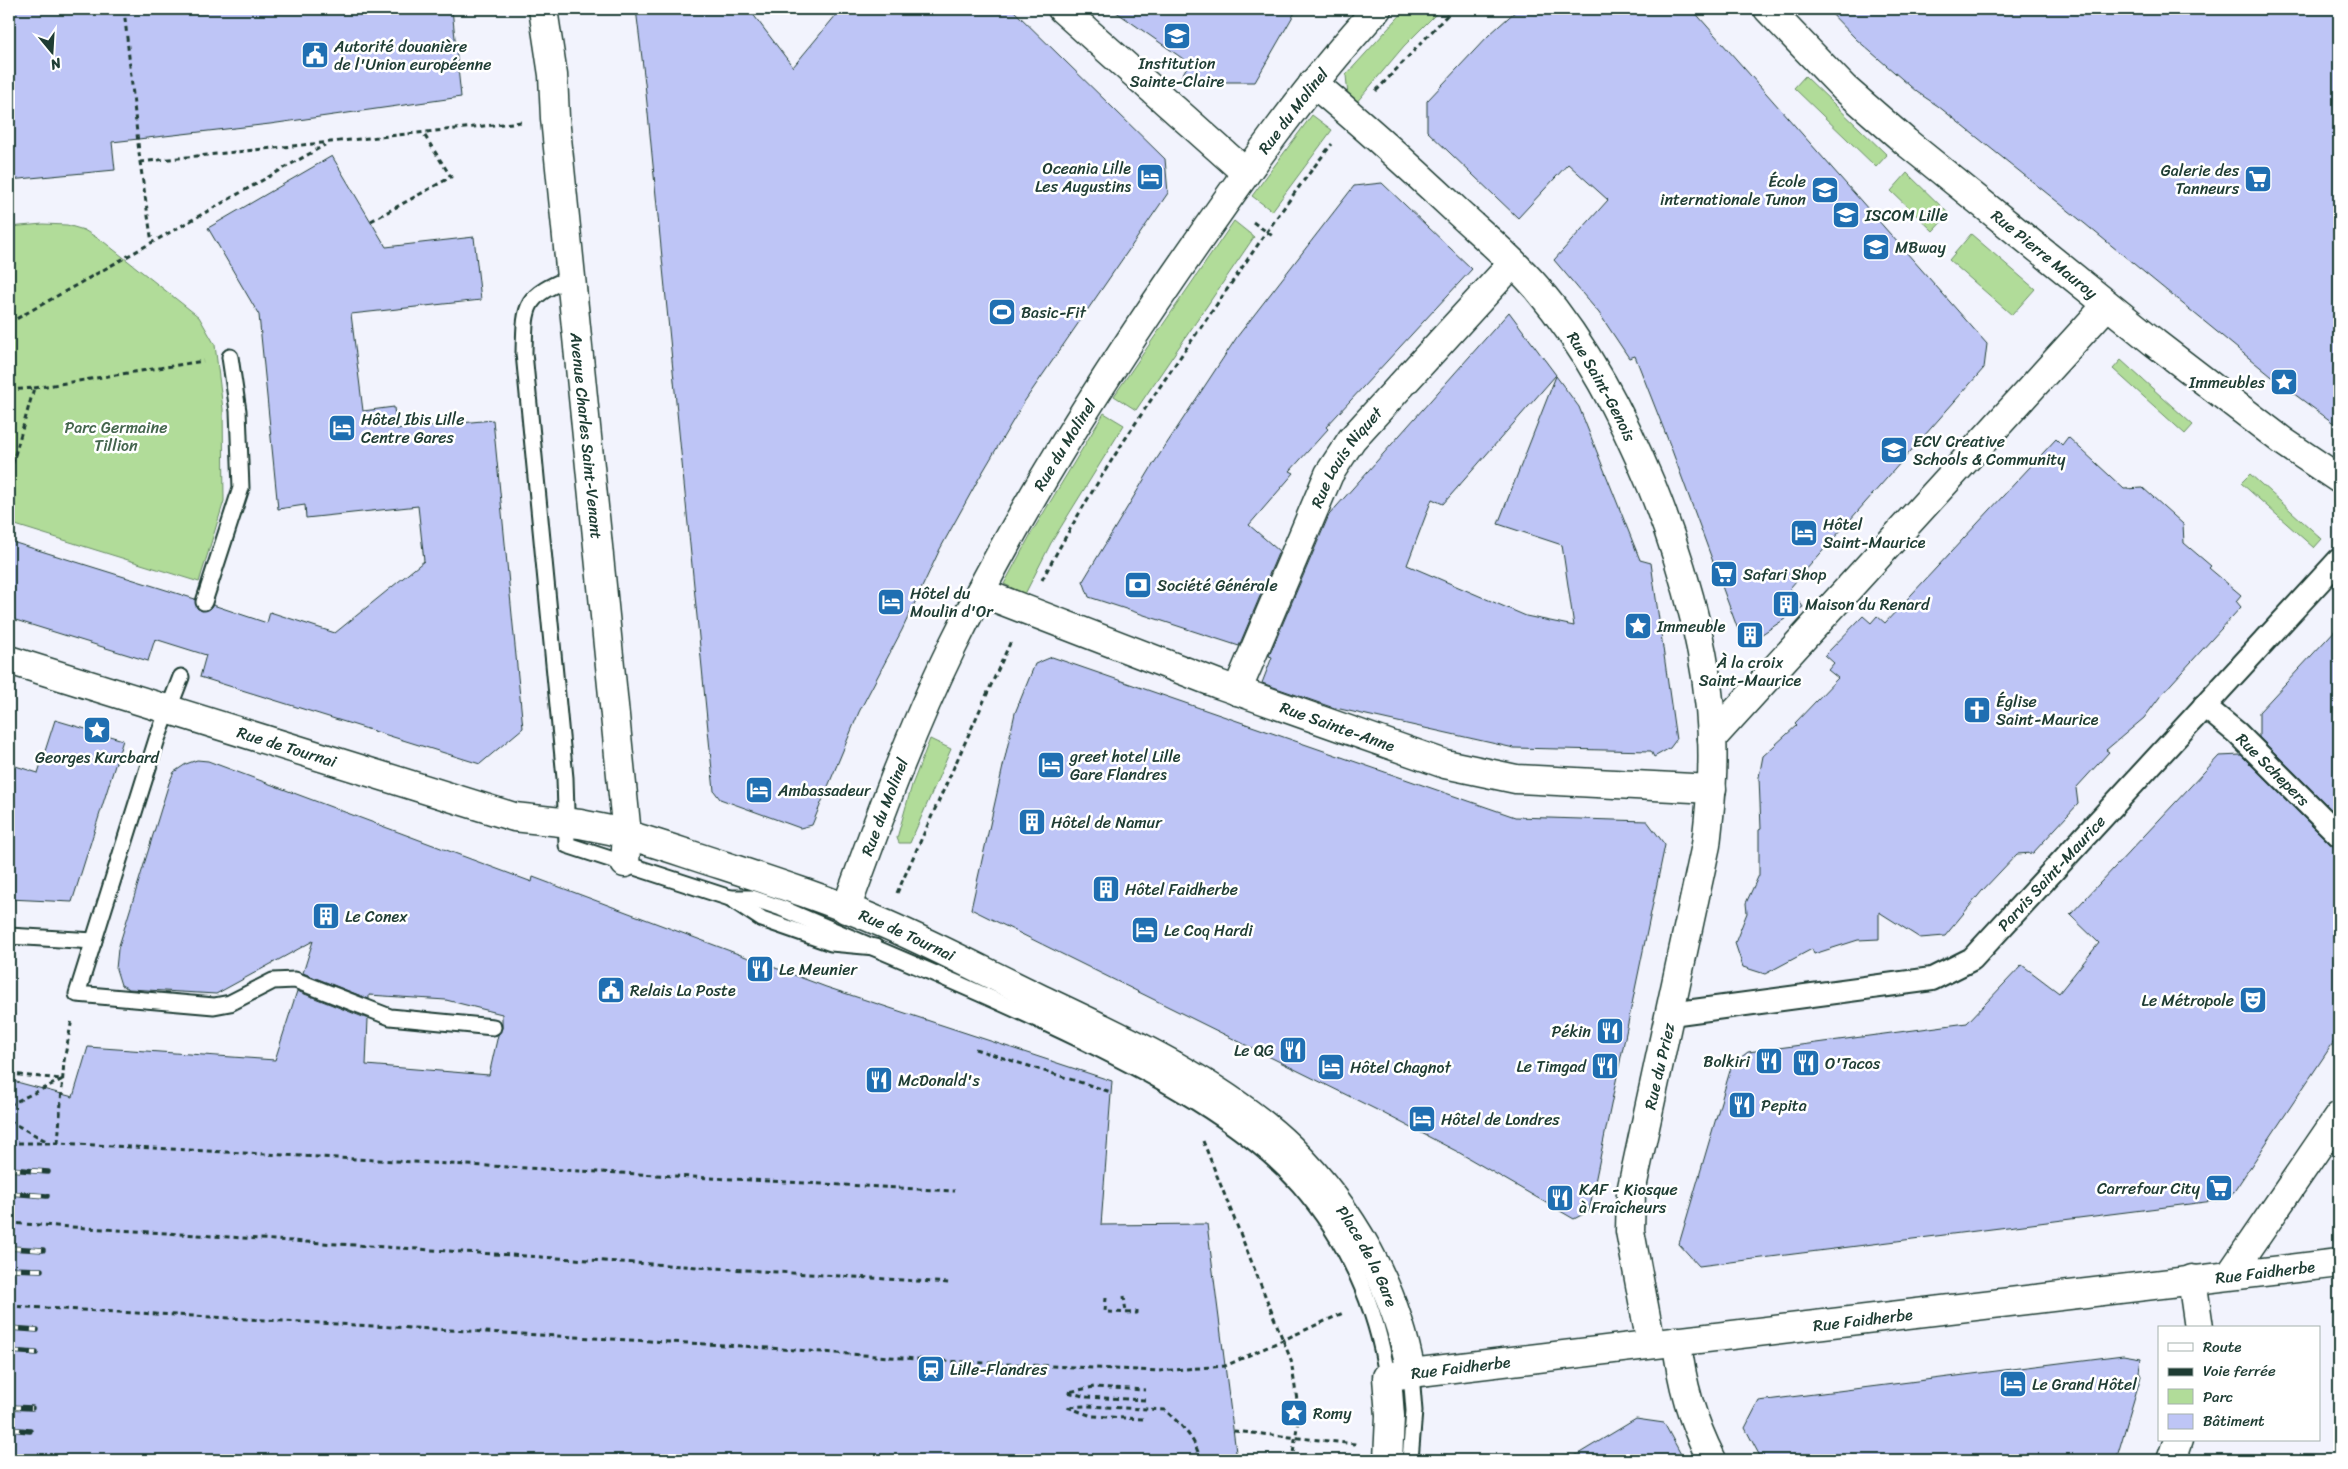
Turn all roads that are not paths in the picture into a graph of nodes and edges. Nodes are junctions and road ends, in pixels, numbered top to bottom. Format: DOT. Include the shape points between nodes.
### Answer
graph roads {
  1 [pos="543,9"];
  2 [pos="1062,9"];
  3 [pos="1377,9"];
  4 [pos="1768,9"];
  5 [pos="1313,83"];
  6 [pos="1246,173"];
  7 [pos="1513,263"];
  8 [pos="572,277"];
  9 [pos="2107,305"];
  10 [pos="230,357"];
  11 [pos="2339,479"];
  12 [pos="2339,560"];
  13 [pos="980,592"];
  14 [pos="204,602"];
  15 [pos="9,660"];
  16 [pos="181,677"];
  17 [pos="1237,690"];
  18 [pos="2204,706"];
  19 [pos="168,710"];
  20 [pos="1712,738"];
  21 [pos="1712,789"];
  22 [pos="567,822"];
  23 [pos="627,835"];
  24 [pos="2339,835"];
  25 [pos="625,863"];
  26 [pos="730,898"];
  27 [pos="843,920"];
  28 [pos="880,935"];
  29 [pos="9,936"];
  30 [pos="94,941"];
  31 [pos="1671,1014"];
  32 [pos="493,1028"];
  33 [pos="1227,1111"];
  34 [pos="2339,1116"];
  35 [pos="2339,1262"];
  36 [pos="2230,1275"];
  37 [pos="2192,1279"];
  38 [pos="2200,1326"];
  39 [pos="1677,1341"];
  40 [pos="1651,1344"];
  41 [pos="1399,1375"];
  42 [pos="2177,1442"];
  43 [pos="1388,1460"];
  44 [pos="1410,1460"];
  45 [pos="1712,1460"];
  46 [pos="2171,1460"];
  1 -- 8 [label="street, Avenue Charles Saint-Venant" via="550,47"];
  2 -- 6 [label="street"];
  3 -- 5 [label="street, Rue du Molinel"];
  4 -- 9 [label="street, Rue Pierre Mauroy" via="1844,88 1878,118"];
  5 -- 6 [label="street, Rue du Molinel"];
  5 -- 7 [label="street, Rue Saint-Genois"];
  6 -- 13 [label="street, Rue du Molinel" via="1092,399 1030,500"];
  7 -- 17 [label="street, Rue Louis Niquet" via="1339,456"];
  7 -- 20 [label="street, Rue Saint-Genois" via="1554,309 1596,370 1645,470 1692,603"];
  8 -- 22 [label="lane" via="546,288 532,299 525,315 524,353"];
  8 -- 23 [label="street, Avenue Charles Saint-Venant"];
  9 -- 11 [label="street, Rue Pierre Mauroy" via="2284,442"];
  9 -- 20 [label="street"];
  10 -- 14 [label="lane" via="238,411 241,488"];
  12 -- 18 [label="street, Parvis Saint-Maurice"];
  13 -- 17 [label="street, Rue Sainte-Anne"];
  13 -- 27 [label="street, Rue du Molinel" via="910,742"];
  15 -- 19 [label="street, Rue de Tournai"];
  16 -- 19 [label="lane"];
  17 -- 21 [label="street, Rue Sainte-Anne" via="1445,764 1484,774"];
  18 -- 24 [label="street, Rue Schepers" via="2237,733"];
  18 -- 31 [label="street, Parvis Saint-Maurice" via="1972,959 1932,979"];
  19 -- 22 [label="street, Rue de Tournai" via="514,817"];
  19 -- 30 [label="lane" via="156,739"];
  20 -- 21 [label="street, Rue Saint-Genois"];
  21 -- 31 [label="street, Rue du Priez" via="1706,845"];
  22 -- 23 [label="street, Rue de Tournai"];
  22 -- 25 [label="lane, Rue de Tournai" via="567,845"];
  23 -- 25 [label="street, Avenue Charles Saint-Venant"];
  23 -- 27 [label="street, Rue de Tournai" via="788,887"];
  25 -- 26 [label="lane, Rue de Tournai"];
  26 -- 27 [label="lane, Rue de Tournai" via="752,898"];
  26 -- 28 [label="lane, Rue de Tournai" via="762,919 831,943"];
  27 -- 28 [label="street, Rue de Tournai"];
  28 -- 33 [label="street, Rue de Tournai" via="1151,1052"];
  29 -- 30 [label="lane"];
  30 -- 32 [label="lane" via="77,994 214,1006 230,1003 273,981 295,980 390,1017"];
  31 -- 40 [label="street, Rue du Priez" via="1634,1174 1630,1212 1630,1231"];
  33 -- 41 [label="street, Place de la Gare" via="1287,1146 1321,1181 1346,1214 1389,1294 1403,1335"];
  34 -- 36 [label="street"];
  35 -- 36 [label="street, Rue Faidherbe"];
  36 -- 37 [label="street, Rue Faidherbe"];
  37 -- 38 [label="street"];
  37 -- 39 [label="street, Rue Faidherbe"];
  39 -- 40 [label="street, Rue Faidherbe"];
  39 -- 45 [label="street" via="1688,1407"];
  40 -- 41 [label="street, Rue Faidherbe"];
  41 -- 43 [label="street, Place de la Gare" via="1390,1416"];
  41 -- 44 [label="lane, Place de la Gare" via="1414,1411"];
  42 -- 46 [label="street"];
}
